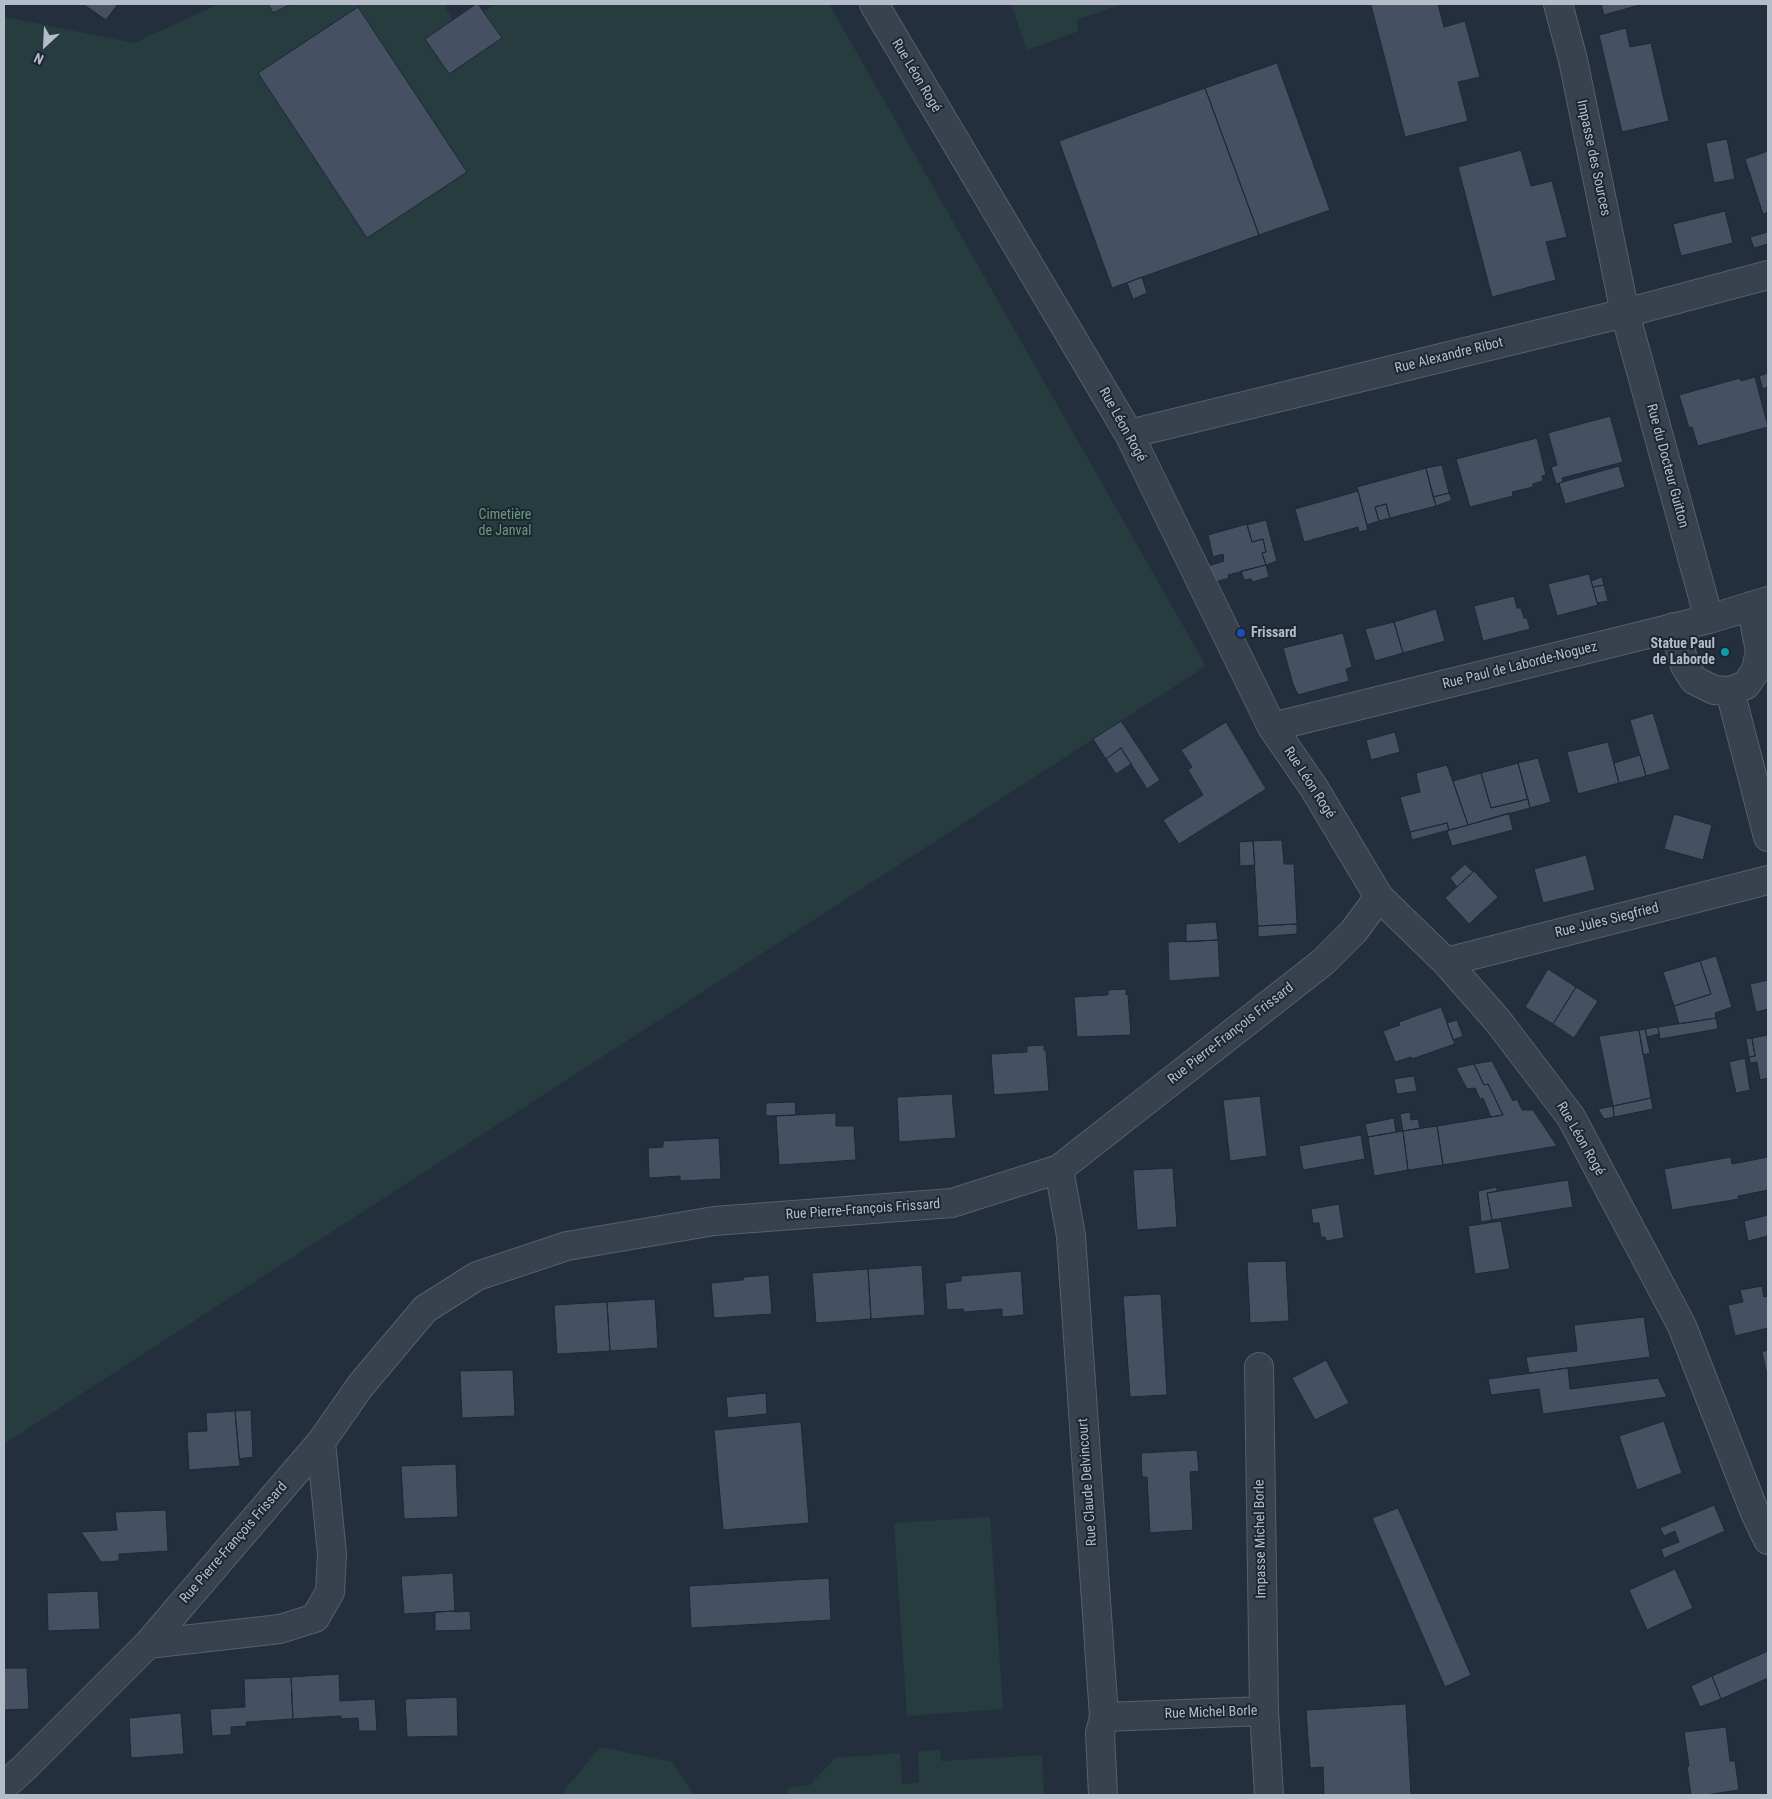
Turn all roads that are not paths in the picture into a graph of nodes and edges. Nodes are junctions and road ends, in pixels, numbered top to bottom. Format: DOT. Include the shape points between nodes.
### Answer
graph roads {
  1 [pos="874,4"];
  2 [pos="1558,4"];
  3 [pos="1768,275"];
  4 [pos="1625,313"];
  5 [pos="1129,434"];
  6 [pos="1759,604"];
  7 [pos="1709,619"];
  8 [pos="1674,627"];
  9 [pos="1730,692"];
  10 [pos="1272,727"];
  11 [pos="1768,836"];
  12 [pos="1768,880"];
  13 [pos="1379,896"];
  14 [pos="1446,962"];
  15 [pos="1059,1169"];
  16 [pos="1259,1367"];
  17 [pos="321,1442"];
  18 [pos="1768,1540"];
  19 [pos="148,1644"];
  20 [pos="1264,1711"];
  21 [pos="1104,1717"];
  22 [pos="4,1786"];
  23 [pos="1103,1795"];
  24 [pos="1269,1795"];
  1 -- 5 [label="street, Rue Léon Rogé"];
  2 -- 4 [label="street, Impasse des Sources" via="1573,60"];
  3 -- 4 [label="street, Rue Alexandre Ribot"];
  4 -- 5 [label="street, Rue Alexandre Ribot"];
  4 -- 7 [label="street, Rue du Docteur Guitton"];
  5 -- 10 [label="street, Rue Léon Rogé"];
  6 -- 7 [label="street, Rue Paul de Laborde-Noguez"];
  6 -- 9 [label="street" via="1760,651 1756,670 1746,686"];
  7 -- 8 [label="street, Rue Paul de Laborde-Noguez"];
  8 -- 9 [label="street" via="1685,666 1694,680 1714,690"];
  8 -- 10 [label="street, Rue Paul de Laborde-Noguez"];
  9 -- 11 [label="street"];
  10 -- 13 [label="street, Rue Léon Rogé" via="1314,788"];
  12 -- 14 [label="street, Rue Jules Siegfried"];
  13 -- 14 [label="street, Rue Léon Rogé"];
  13 -- 15 [label="street, Rue Pierre-François Frissard" via="1354,932 1324,962"];
  14 -- 18 [label="street, Rue Léon Rogé" via="1498,1021 1570,1117 1682,1326"];
  15 -- 17 [label="street, Rue Pierre-François Frissard" via="952,1203 714,1221 568,1246 477,1276 425,1310 361,1384"];
  15 -- 21 [label="street, Rue Claude Delvincourt" via="1071,1236"];
  16 -- 20 [label="street, Impasse Michel Borle"];
  17 -- 19 [label="street, Rue Pierre-François Frissard"];
  17 -- 19 [label="street" via="332,1554 330,1592 316,1618 280,1629"];
  19 -- 22 [label="street, Rue Pierre-François Frissard"];
  20 -- 21 [label="street, Rue Michel Borle"];
  20 -- 24 [label="street, Rue Michel Borle"];
  21 -- 23 [label="street, Rue Claude Delvincourt" via="1100,1733"];
}
